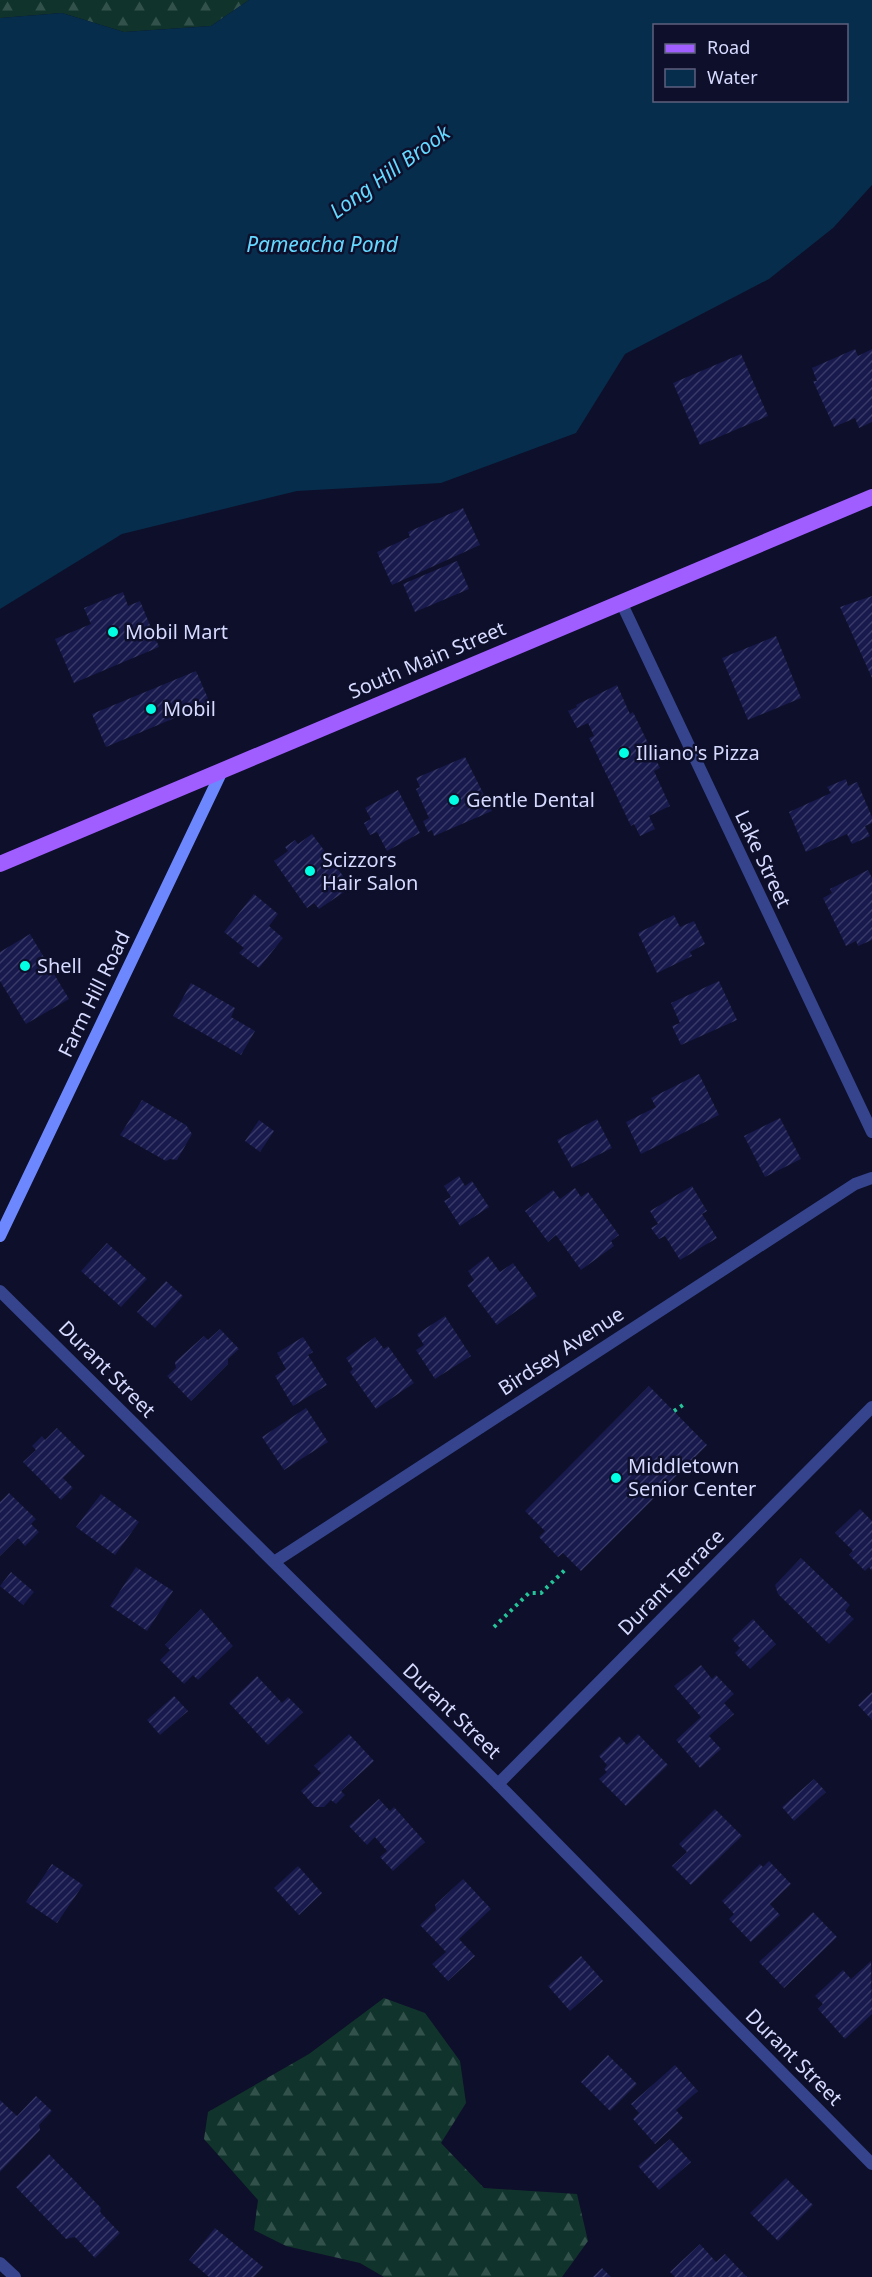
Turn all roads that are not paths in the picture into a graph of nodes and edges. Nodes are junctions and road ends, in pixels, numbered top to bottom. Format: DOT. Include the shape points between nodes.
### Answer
graph roads {
  1 [pos="872,497"];
  2 [pos="621,602"];
  3 [pos="223,769"];
  4 [pos="0,864"];
  5 [pos="872,1132"];
  6 [pos="872,1178"];
  7 [pos="0,1236"];
  8 [pos="0,1291"];
  9 [pos="872,1407"];
  10 [pos="274,1562"];
  11 [pos="498,1784"];
  12 [pos="872,2164"];
  13 [pos="0,2263"];
  14 [pos="15,2277"];
  1 -- 2 [label="main road, South Main Street"];
  2 -- 3 [label="main road, South Main Street"];
  2 -- 5 [label="street, Lake Street"];
  3 -- 4 [label="main road, South Main Street"];
  3 -- 7 [label="main road, Farm Hill Road"];
  6 -- 10 [label="street, Birdsey Avenue" via="855,1184 668,1304"];
  8 -- 10 [label="street, Durant Street"];
  9 -- 11 [label="street, Durant Terrace"];
  10 -- 11 [label="street, Durant Street"];
  11 -- 12 [label="street, Durant Street"];
  13 -- 14 [label="street"];
}
